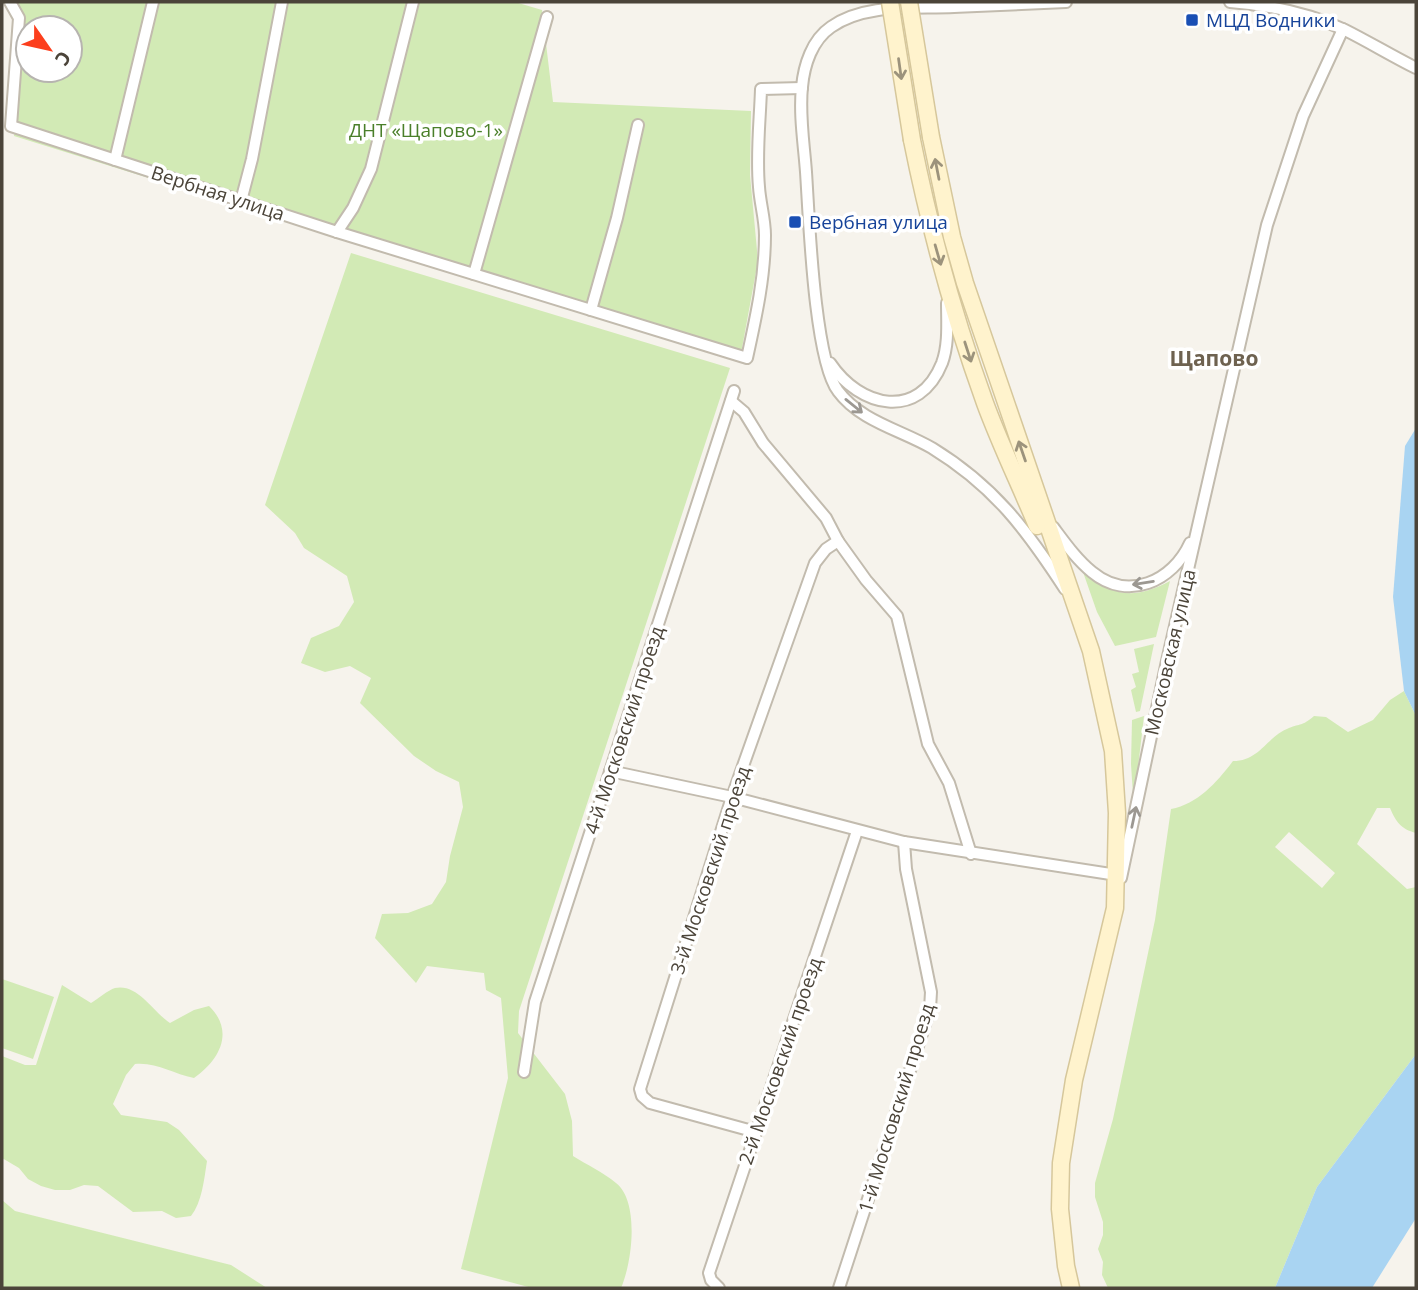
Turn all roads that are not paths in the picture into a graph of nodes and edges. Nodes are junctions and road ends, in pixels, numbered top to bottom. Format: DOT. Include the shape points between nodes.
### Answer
graph roads {
  1 [pos="10,2"];
  2 [pos="153,2"];
  3 [pos="282,2"];
  4 [pos="413,2"];
  5 [pos="890,2"];
  6 [pos="909,2"];
  7 [pos="1066,2"];
  8 [pos="1230,2"];
  9 [pos="547,17"];
  10 [pos="1343,29"];
  11 [pos="1416,68"];
  12 [pos="802,88"];
  13 [pos="638,125"];
  14 [pos="115,160"];
  15 [pos="241,201"];
  16 [pos="337,232"];
  17 [pos="474,274"];
  18 [pos="947,287"];
  19 [pos="590,310"];
  20 [pos="824,348"];
  21 [pos="1044,515"];
  22 [pos="1200,517"];
  23 [pos="838,541"];
  24 [pos="1065,589"];
  25 [pos="1076,610"];
  26 [pos="610,771"];
  27 [pos="732,797"];
  28 [pos="857,831"];
  29 [pos="904,842"];
  30 [pos="971,854"];
  31 [pos="1117,875"];
  32 [pos="1115,908"];
  33 [pos="524,1072"];
  34 [pos="756,1132"];
  35 [pos="719,1288"];
  36 [pos="839,1288"];
  37 [pos="1071,1288"];
  1 -- 14 [label="street, Вербная улица" via="19,18 11,126"];
  2 -- 14 [label="street"];
  3 -- 15 [label="street"];
  4 -- 16 [label="street" via="371,169"];
  5 -- 18 [label="main road, one-way, bridge" via="912,140"];
  21 -- 6 [label="main road, one-way, bridge" via="952,237"];
  7 -- 12 [label="street" via="859,14 842,20 816,41"];
  8 -- 10 [label="street" via="1300,13"];
  9 -- 17 [label="street"];
  10 -- 11 [label="street"];
  10 -- 22 [label="street, Московская улица" via="1303,116 1273,206"];
  12 -- 19 [label="street, Вербная улица" via="761,89 757,153 764,264 747,358"];
  12 -- 20 [label="street" via="809,217"];
  13 -- 19 [label="street"];
  14 -- 15 [label="street, Вербная улица"];
  15 -- 16 [label="street, Вербная улица"];
  16 -- 17 [label="street, Вербная улица"];
  17 -- 19 [label="street, Вербная улица"];
  18 -- 20 [label="street" via="943,361 932,381 912,396 888,402 866,397 836,373"];
  18 -- 24 [label="main road, one-way" via="986,405"];
  20 -- 24 [label="street, one-way" via="835,388 845,399 864,415 931,448 981,482 1008,509"];
  22 -- 21 [label="street, one-way" via="1173,569 1157,581 1122,585 1094,574"];
  21 -- 25 [label="main road"];
  32 -- 22 [label="street, Московская улица, one-way"];
  23 -- 26 [label="street, 4-й Московский проезд" via="732,396"];
  23 -- 27 [label="street, 3-й Московский проезд" via="815,563"];
  23 -- 30 [label="street" via="897,616 928,744 949,783"];
  24 -- 25 [label="main road"];
  25 -- 31 [label="main road" via="1100,687 1113,751"];
  26 -- 27 [label="street"];
  26 -- 33 [label="street, 4-й Московский проезд" via="535,1002"];
  27 -- 28 [label="street"];
  27 -- 34 [label="street, 3-й Московский проезд" via="640,1089 650,1103"];
  28 -- 29 [label="street"];
  28 -- 34 [label="street, 2-й Московский проезд"];
  29 -- 30 [label="street"];
  29 -- 36 [label="street, 1-й Московский проезд" via="931,992 930,1009"];
  30 -- 31 [label="street"];
  31 -- 32 [label="main road"];
  32 -- 37 [label="main road, Московская улица" via="1074,1080 1062,1155 1060,1209"];
  34 -- 35 [label="street, 2-й Московский проезд" via="709,1273"];
}
